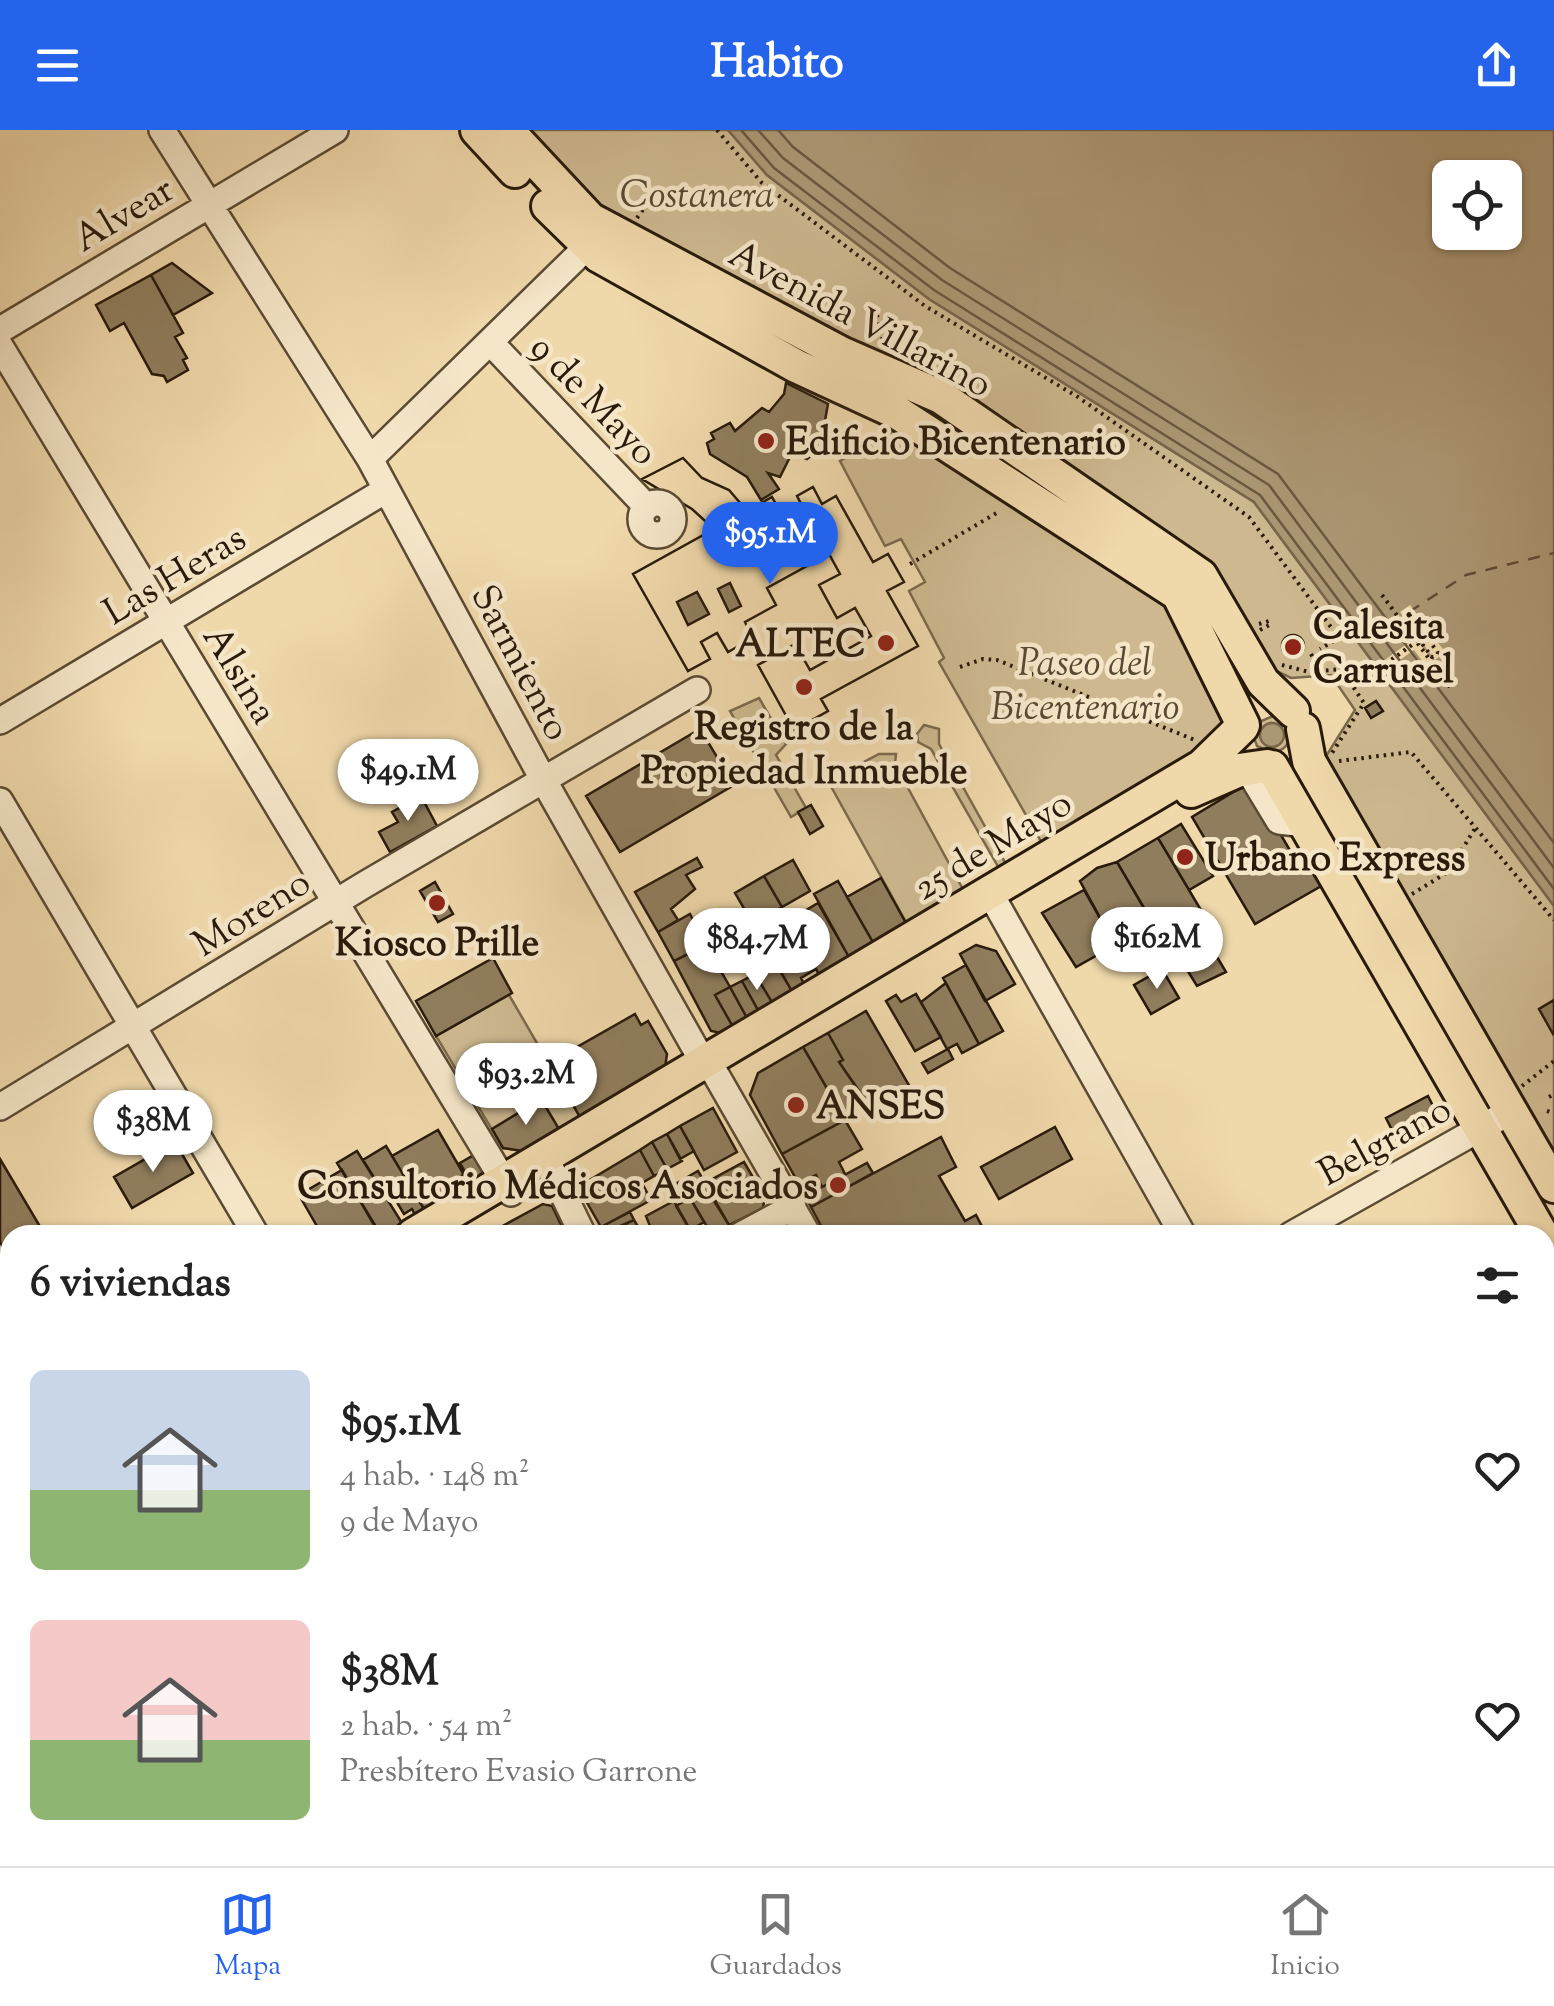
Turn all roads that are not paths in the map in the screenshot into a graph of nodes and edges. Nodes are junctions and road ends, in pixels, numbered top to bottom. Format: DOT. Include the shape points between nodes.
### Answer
graph roads {
  1 [pos="162,130"];
  2 [pos="335,130"];
  3 [pos="477,130"];
  4 [pos="507,130"];
  5 [pos="210,205"];
  6 [pos="596,238"];
  7 [pos="0,330"];
  8 [pos="490,342"];
  9 [pos="0,346"];
  10 [pos="370,459"];
  11 [pos="386,490"];
  12 [pos="647,507"];
  13 [pos="167,624"];
  14 [pos="697,690"];
  15 [pos="0,721"];
  16 [pos="1242,726"];
  17 [pos="1302,734"];
  18 [pos="1262,767"];
  19 [pos="544,781"];
  20 [pos="0,800"];
  21 [pos="993,900"];
  22 [pos="335,904"];
  23 [pos="134,1028"];
  24 [pos="709,1067"];
  25 [pos="1509,1104"];
  26 [pos="0,1107"];
  27 [pos="1482,1128"];
  28 [pos="552,1169"];
  29 [pos="1554,1186"];
  30 [pos="507,1187"];
  31 [pos="793,1207"];
  32 [pos="250,1225"];
  33 [pos="433,1225"];
  34 [pos="456,1225"];
  35 [pos="578,1225"];
  36 [pos="760,1225"];
  37 [pos="803,1225"];
  38 [pos="1177,1225"];
  39 [pos="1309,1225"];
  40 [pos="1537,1225"];
  1 -- 5 [label="street, Sarmiento"];
  2 -- 5 [label="street, Alvear"];
  3 -- 6 [label="main road, Avenida Villarino"];
  4 -- 6 [label="main road, Avenida Villarino" via="590,220"];
  5 -- 7 [label="street, Alvear"];
  5 -- 10 [label="street, Sarmiento"];
  6 -- 8 [label="street"];
  6 -- 16 [label="main road, Avenida Villarino" via="796,366 898,414 1178,594"];
  6 -- 17 [label="main road, Avenida Villarino" via="940,397 1201,576"];
  8 -- 10 [label="street"];
  8 -- 12 [label="street, 9 de Mayo"];
  9 -- 13 [label="street, Alsina"];
  10 -- 11 [label="street, Sarmiento"];
  11 -- 13 [label="street, Las Heras"];
  11 -- 19 [label="street, Sarmiento"];
  13 -- 15 [label="street, Las Heras"];
  13 -- 22 [label="street, Alsina"];
  14 -- 19 [label="street, Moreno"];
  16 -- 17 [label="main road, 25 de Mayo" via="1266,704"];
  16 -- 18 [label="main road" via="1247,754"];
  16 -- 21 [label="main road, 25 de Mayo" via="1202,766"];
  17 -- 18 [label="main road, 25 de Mayo" via="1296,756"];
  17 -- 25 [label="main road, Avenida Villarino"];
  18 -- 21 [label="main road, 25 de Mayo" via="1200,785"];
  18 -- 27 [label="main road" via="1306,824"];
  19 -- 22 [label="street, Moreno"];
  19 -- 24 [label="street, Sarmiento"];
  20 -- 23 [label="street"];
  21 -- 24 [label="main road, 25 de Mayo"];
  21 -- 38 [label="street"];
  22 -- 23 [label="street, Moreno"];
  22 -- 30 [label="street, Alsina"];
  23 -- 26 [label="street, Moreno"];
  23 -- 32 [label="street"];
  24 -- 28 [label="main road, 25 de Mayo"];
  24 -- 30 [label="main road, 25 de Mayo"];
  24 -- 31 [label="street, Sarmiento"];
  25 -- 27 [label="street, Belgrano"];
  25 -- 29 [label="main road, Avenida Villarino"];
  27 -- 39 [label="street, Belgrano"];
  27 -- 40 [label="main road"];
  28 -- 30 [label="main road, 25 de Mayo"];
  28 -- 35 [label="street"];
  30 -- 33 [label="main road, 25 de Mayo"];
  30 -- 34 [label="main road, 25 de Mayo"];
  31 -- 36 [label="street"];
  31 -- 37 [label="street, Sarmiento"];
}
